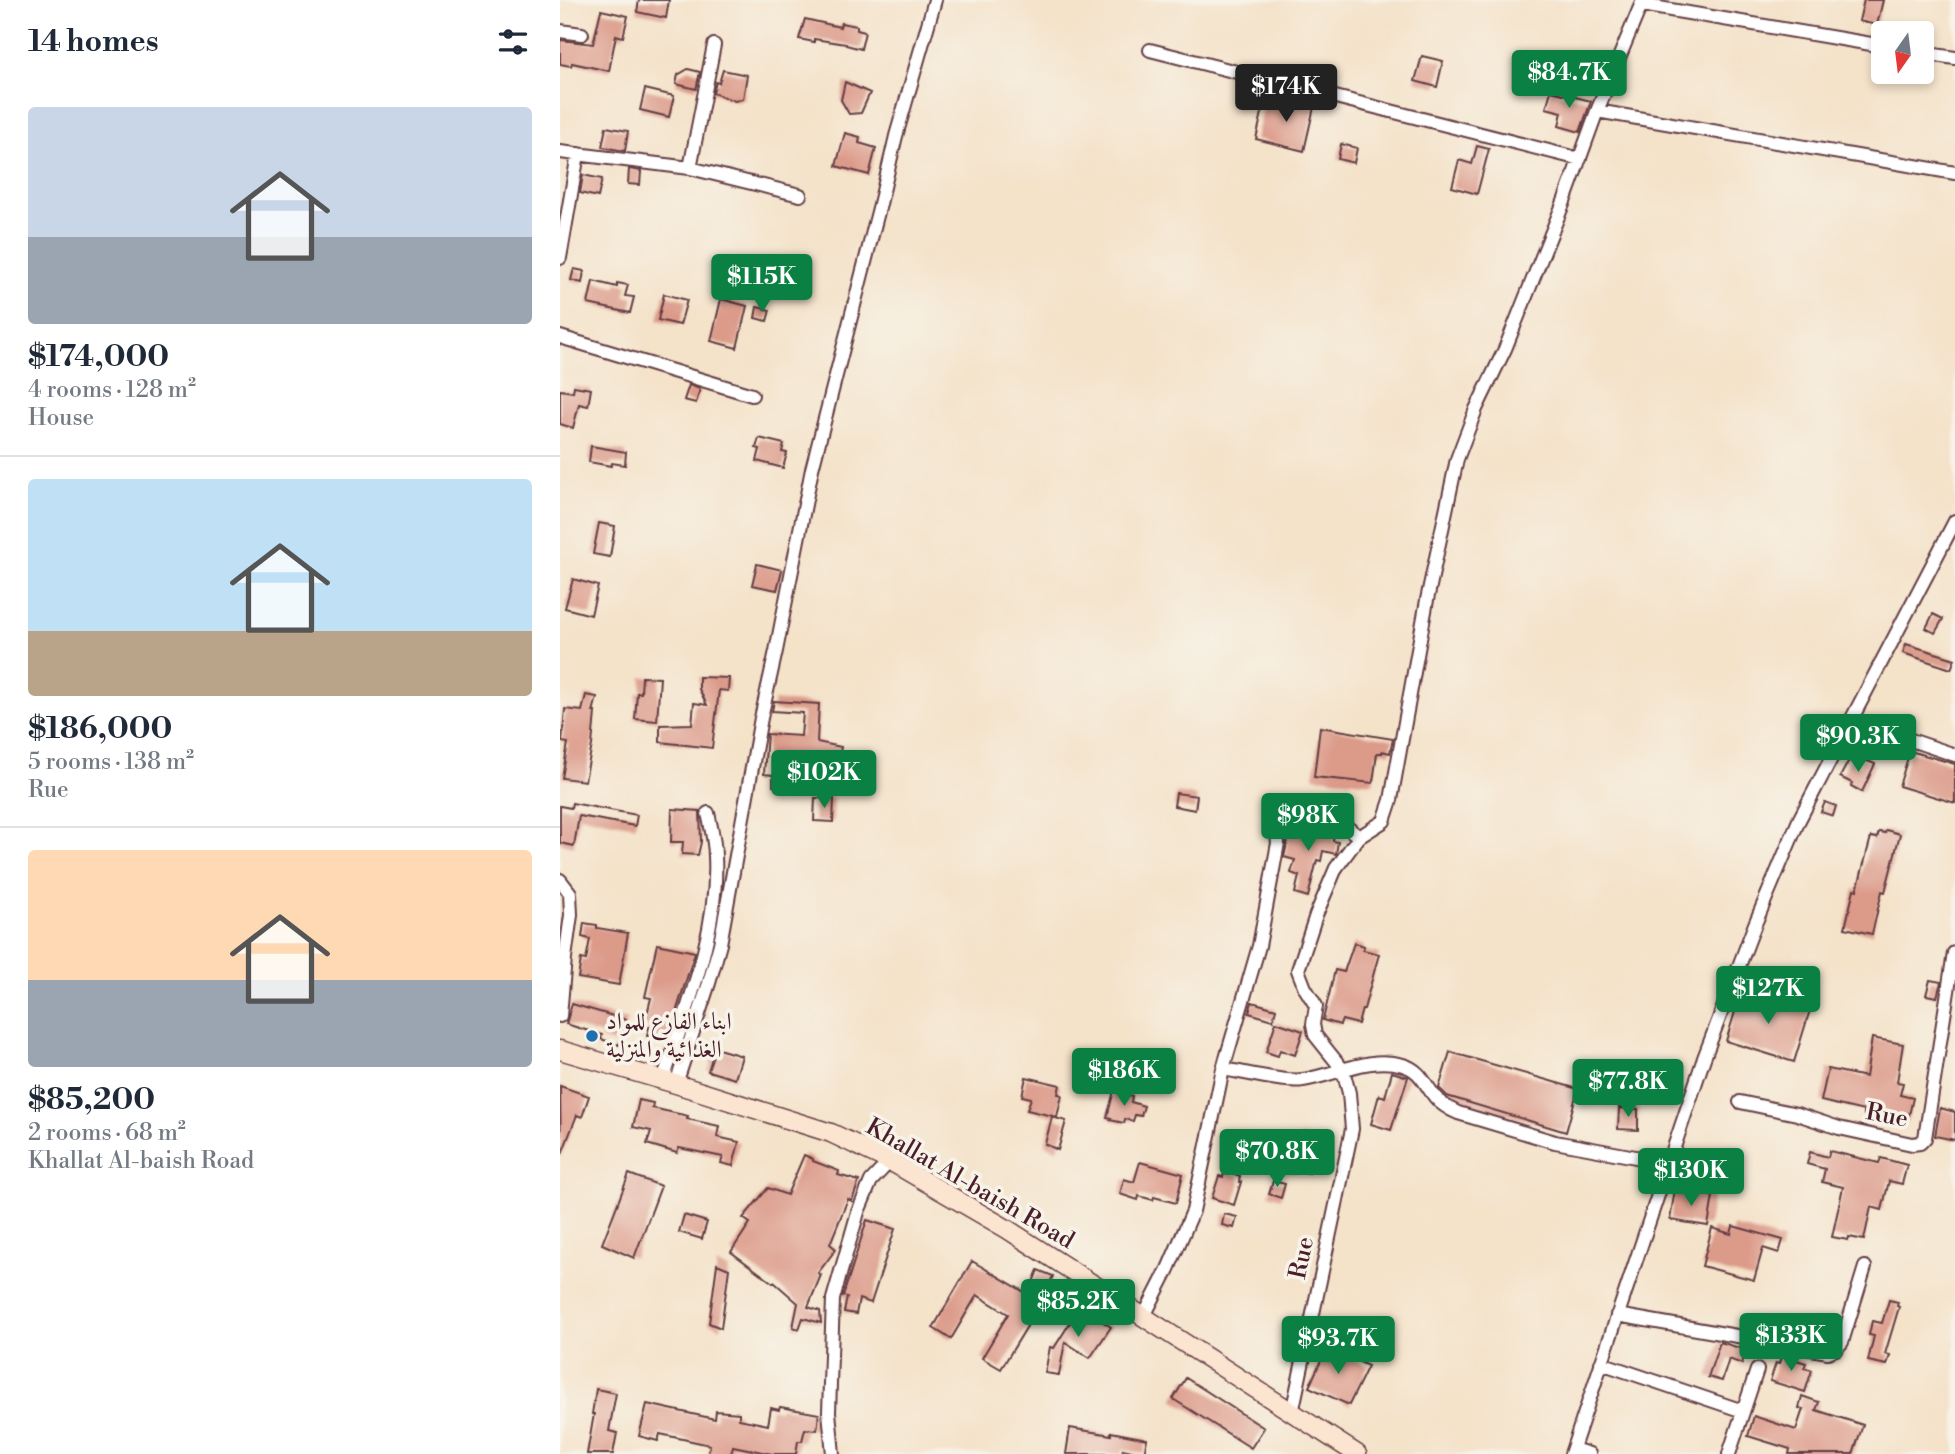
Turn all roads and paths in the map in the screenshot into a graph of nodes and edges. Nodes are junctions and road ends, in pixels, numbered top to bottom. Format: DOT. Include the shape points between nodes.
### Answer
graph roads {
  1 [pos="935,0"];
  2 [pos="1642,2"];
  3 [pos="560,31"];
  4 [pos="582,34"];
  5 [pos="1871,44"];
  6 [pos="714,46"];
  7 [pos="1150,50"];
  8 [pos="1934,55"];
  9 [pos="1955,58"];
  10 [pos="1597,111"];
  11 [pos="560,152"];
  12 [pos="578,154"];
  13 [pos="1580,159"];
  14 [pos="690,168"];
  15 [pos="1955,173"];
  16 [pos="800,195"];
  17 [pos="560,258"];
  18 [pos="560,337"];
  19 [pos="752,395"];
  20 [pos="1955,522"];
  21 [pos="1852,720"];
  22 [pos="1955,755"];
  23 [pos="708,813"];
  24 [pos="1359,837"];
  25 [pos="560,880"];
  26 [pos="1954,953"];
  27 [pos="560,1016"];
  28 [pos="560,1050"];
  29 [pos="1223,1069"];
  30 [pos="1343,1070"];
  31 [pos="669,1082"];
  32 [pos="1740,1102"];
  33 [pos="890,1161"];
  34 [pos="1668,1163"];
  35 [pos="1864,1267"];
  36 [pos="1617,1315"];
  37 [pos="1144,1316"];
  38 [pos="1601,1363"];
  39 [pos="1757,1370"];
  40 [pos="1743,1410"];
  41 [pos="1292,1413"];
  42 [pos="1572,1451"];
  43 [pos="833,1454"];
  44 [pos="1357,1454"];
  45 [pos="1588,1454"];
  46 [pos="1729,1454"];
  1 -- 31 [label="street" via="898,125 812,469 720,944"];
  2 -- 5 [label="street"];
  2 -- 10 [label="street"];
  3 -- 4 [label="street"];
  6 -- 14 [label="street"];
  7 -- 13 [label="street"];
  8 -- 9 [label="street"];
  10 -- 13 [label="street"];
  10 -- 15 [label="street"];
  11 -- 12 [label="street"];
  12 -- 14 [label="street"];
  12 -- 17 [label="street"];
  13 -- 24 [label="street" via="1506,349 1457,459 1391,800 1384,821"];
  14 -- 16 [label="street"];
  18 -- 19 [label="street"];
  20 -- 21 [label="street"];
  21 -- 22 [label="street"];
  21 -- 34 [label="street" via="1800,820 1755,924"];
  23 -- 31 [label="street" via="715,892"];
  24 -- 29 [label="street" via="1338,819 1303,814 1275,820 1278,843 1259,946"];
  24 -- 30 [label="street" via="1336,868 1298,970 1316,1006 1315,1035"];
  25 -- 27 [label="street" via="570,893 571,915"];
  26 -- 32 [label="street, Rue" via="1925,1138 1920,1143"];
  28 -- 31 [label="street, Khallat Al-baish Road"];
  29 -- 30 [label="street" via="1301,1081"];
  29 -- 37 [label="street" via="1193,1211"];
  30 -- 34 [label="street" via="1364,1063 1402,1064 1421,1075 1443,1106 1458,1113 1555,1142"];
  30 -- 41 [label="street, Rue" via="1352,1129"];
  31 -- 33 [label="street, Khallat Al-baish Road" via="831,1133"];
  33 -- 37 [label="street, Khallat Al-baish Road"];
  33 -- 43 [label="street" via="872,1181 858,1212 833,1299 829,1412"];
  34 -- 36 [label="street"];
  35 -- 36 [label="street" via="1842,1342 1828,1352"];
  36 -- 38 [label="street"];
  37 -- 41 [label="street, Khallat Al-baish Road"];
  38 -- 40 [label="street"];
  38 -- 42 [label="street"];
  39 -- 40 [label="street"];
  40 -- 46 [label="street"];
  41 -- 44 [label="street, Khallat Al-baish Road"];
  42 -- 45 [label="street"];
}
